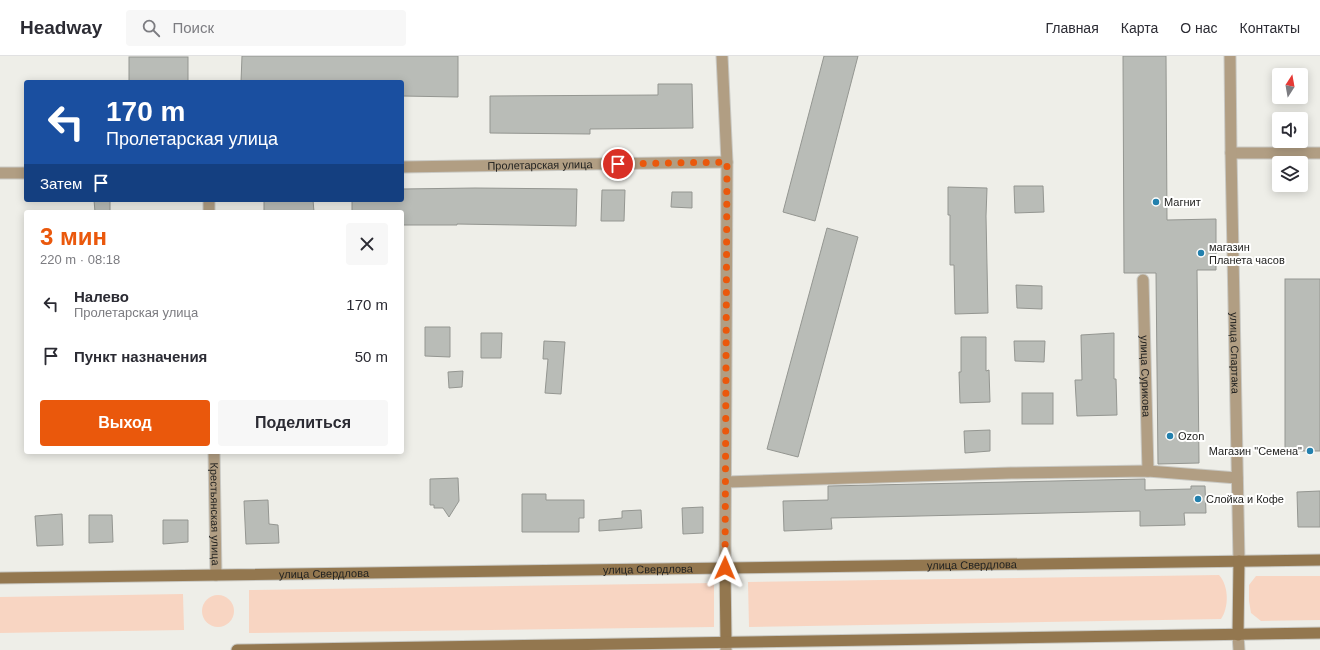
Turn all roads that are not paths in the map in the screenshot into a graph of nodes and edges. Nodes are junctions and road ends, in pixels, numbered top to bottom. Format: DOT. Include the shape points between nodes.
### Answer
graph roads {
  1 [pos="722,56"];
  2 [pos="1230,56"];
  3 [pos="1231,153"];
  4 [pos="1320,154"];
  5 [pos="727,162"];
  6 [pos="404,167"];
  7 [pos="0,173"];
  8 [pos="24,173"];
  9 [pos="1144,280"];
  10 [pos="214,454"];
  11 [pos="1148,472"];
  12 [pos="1237,478"];
  13 [pos="726,482"];
  14 [pos="1320,560"];
  15 [pos="1239,561"];
  16 [pos="725,568"];
  17 [pos="216,575"];
  18 [pos="0,578"];
  19 [pos="1320,633"];
  20 [pos="1238,635"];
  21 [pos="726,646"];
  22 [pos="237,650"];
  23 [pos="1238,650"];
  1 -- 5 [label="street"];
  2 -- 3 [label="street, улица Спартака"];
  3 -- 4 [label="street"];
  3 -- 12 [label="street, улица Спартака"];
  5 -- 6 [label="street, Пролетарская улица"];
  5 -- 13 [label="street"];
  7 -- 8 [label="street"];
  9 -- 11 [label="street, улица Сурикова"];
  10 -- 17 [label="street, Крестьянская улица"];
  11 -- 12 [label="street"];
  11 -- 13 [label="street"];
  12 -- 15 [label="street, улица Спартака"];
  13 -- 16 [label="street"];
  14 -- 15 [label="main road, улица Свердлова"];
  15 -- 16 [label="main road, улица Свердлова"];
  15 -- 20 [label="main road, улица Спартака"];
  16 -- 17 [label="main road, улица Свердлова"];
  16 -- 21 [label="main road"];
  17 -- 18 [label="main road, улица Свердлова"];
  19 -- 20 [label="main road"];
  20 -- 21 [label="main road"];
  20 -- 23 [label="street, улица Спартака"];
  21 -- 22 [label="main road"];
}
